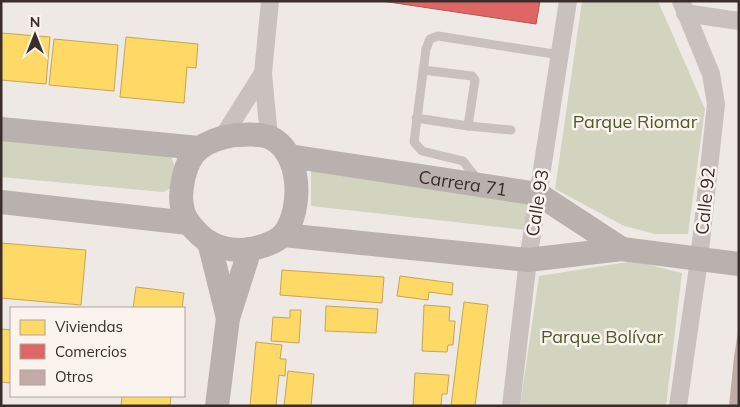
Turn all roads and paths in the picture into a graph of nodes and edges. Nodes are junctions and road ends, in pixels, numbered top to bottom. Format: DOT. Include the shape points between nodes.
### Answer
graph roads {
  1 [pos="270,1"];
  2 [pos="568,1"];
  3 [pos="683,7"];
  4 [pos="739,21"];
  5 [pos="560,55"];
  6 [pos="423,70"];
  7 [pos="263,72"];
  8 [pos="416,118"];
  9 [pos="468,126"];
  10 [pos="1,129"];
  11 [pos="511,130"];
  12 [pos="269,137"];
  13 [pos="222,138"];
  14 [pos="199,148"];
  15 [pos="289,156"];
  16 [pos="483,186"];
  17 [pos="538,194"];
  18 [pos="1,202"];
  19 [pos="188,222"];
  20 [pos="283,235"];
  21 [pos="209,242"];
  22 [pos="250,249"];
  23 [pos="622,249"];
  24 [pos="528,260"];
  25 [pos="699,260"];
  26 [pos="739,264"];
  27 [pos="228,318"];
  28 [pos="217,406"];
  29 [pos="511,406"];
  30 [pos="678,406"];
  1 -- 7 [label="street"];
  2 -- 5 [label="street, Calle 93"];
  3 -- 4 [label="street"];
  3 -- 25 [label="street, Calle 92" via="711,74 716,104"];
  5 -- 6 [label="lane" via="438,36 430,39"];
  5 -- 17 [label="street, Calle 93"];
  6 -- 8 [label="lane"];
  6 -- 9 [label="lane" via="472,76 475,80"];
  7 -- 12 [label="street"];
  7 -- 13 [label="street"];
  8 -- 9 [label="lane"];
  8 -- 16 [label="lane" via="414,142 422,150 463,161"];
  9 -- 11 [label="lane"];
  10 -- 14 [label="street"];
  12 -- 13 [label="street" via="235,135"];
  12 -- 15 [label="street"];
  13 -- 14 [label="street"];
  14 -- 19 [label="street" via="184,173 182,210"];
  15 -- 16 [label="street, Carrera 71"];
  15 -- 20 [label="street" via="297,195 295,216"];
  16 -- 17 [label="street, Carrera 71"];
  17 -- 23 [label="street, Carrera 71"];
  17 -- 24 [label="street, Calle 93"];
  18 -- 19 [label="street"];
  19 -- 21 [label="street"];
  20 -- 22 [label="street"];
  20 -- 24 [label="street, Carrera 71"];
  21 -- 22 [label="street" via="222,249"];
  21 -- 27 [label="street"];
  22 -- 27 [label="street"];
  23 -- 24 [label="street, Carrera 71"];
  23 -- 25 [label="street, Carrera 71"];
  24 -- 29 [label="street, Calle 93"];
  25 -- 26 [label="street, Carrera 71"];
  25 -- 30 [label="street, Calle 92"];
  27 -- 28 [label="street"];
}
